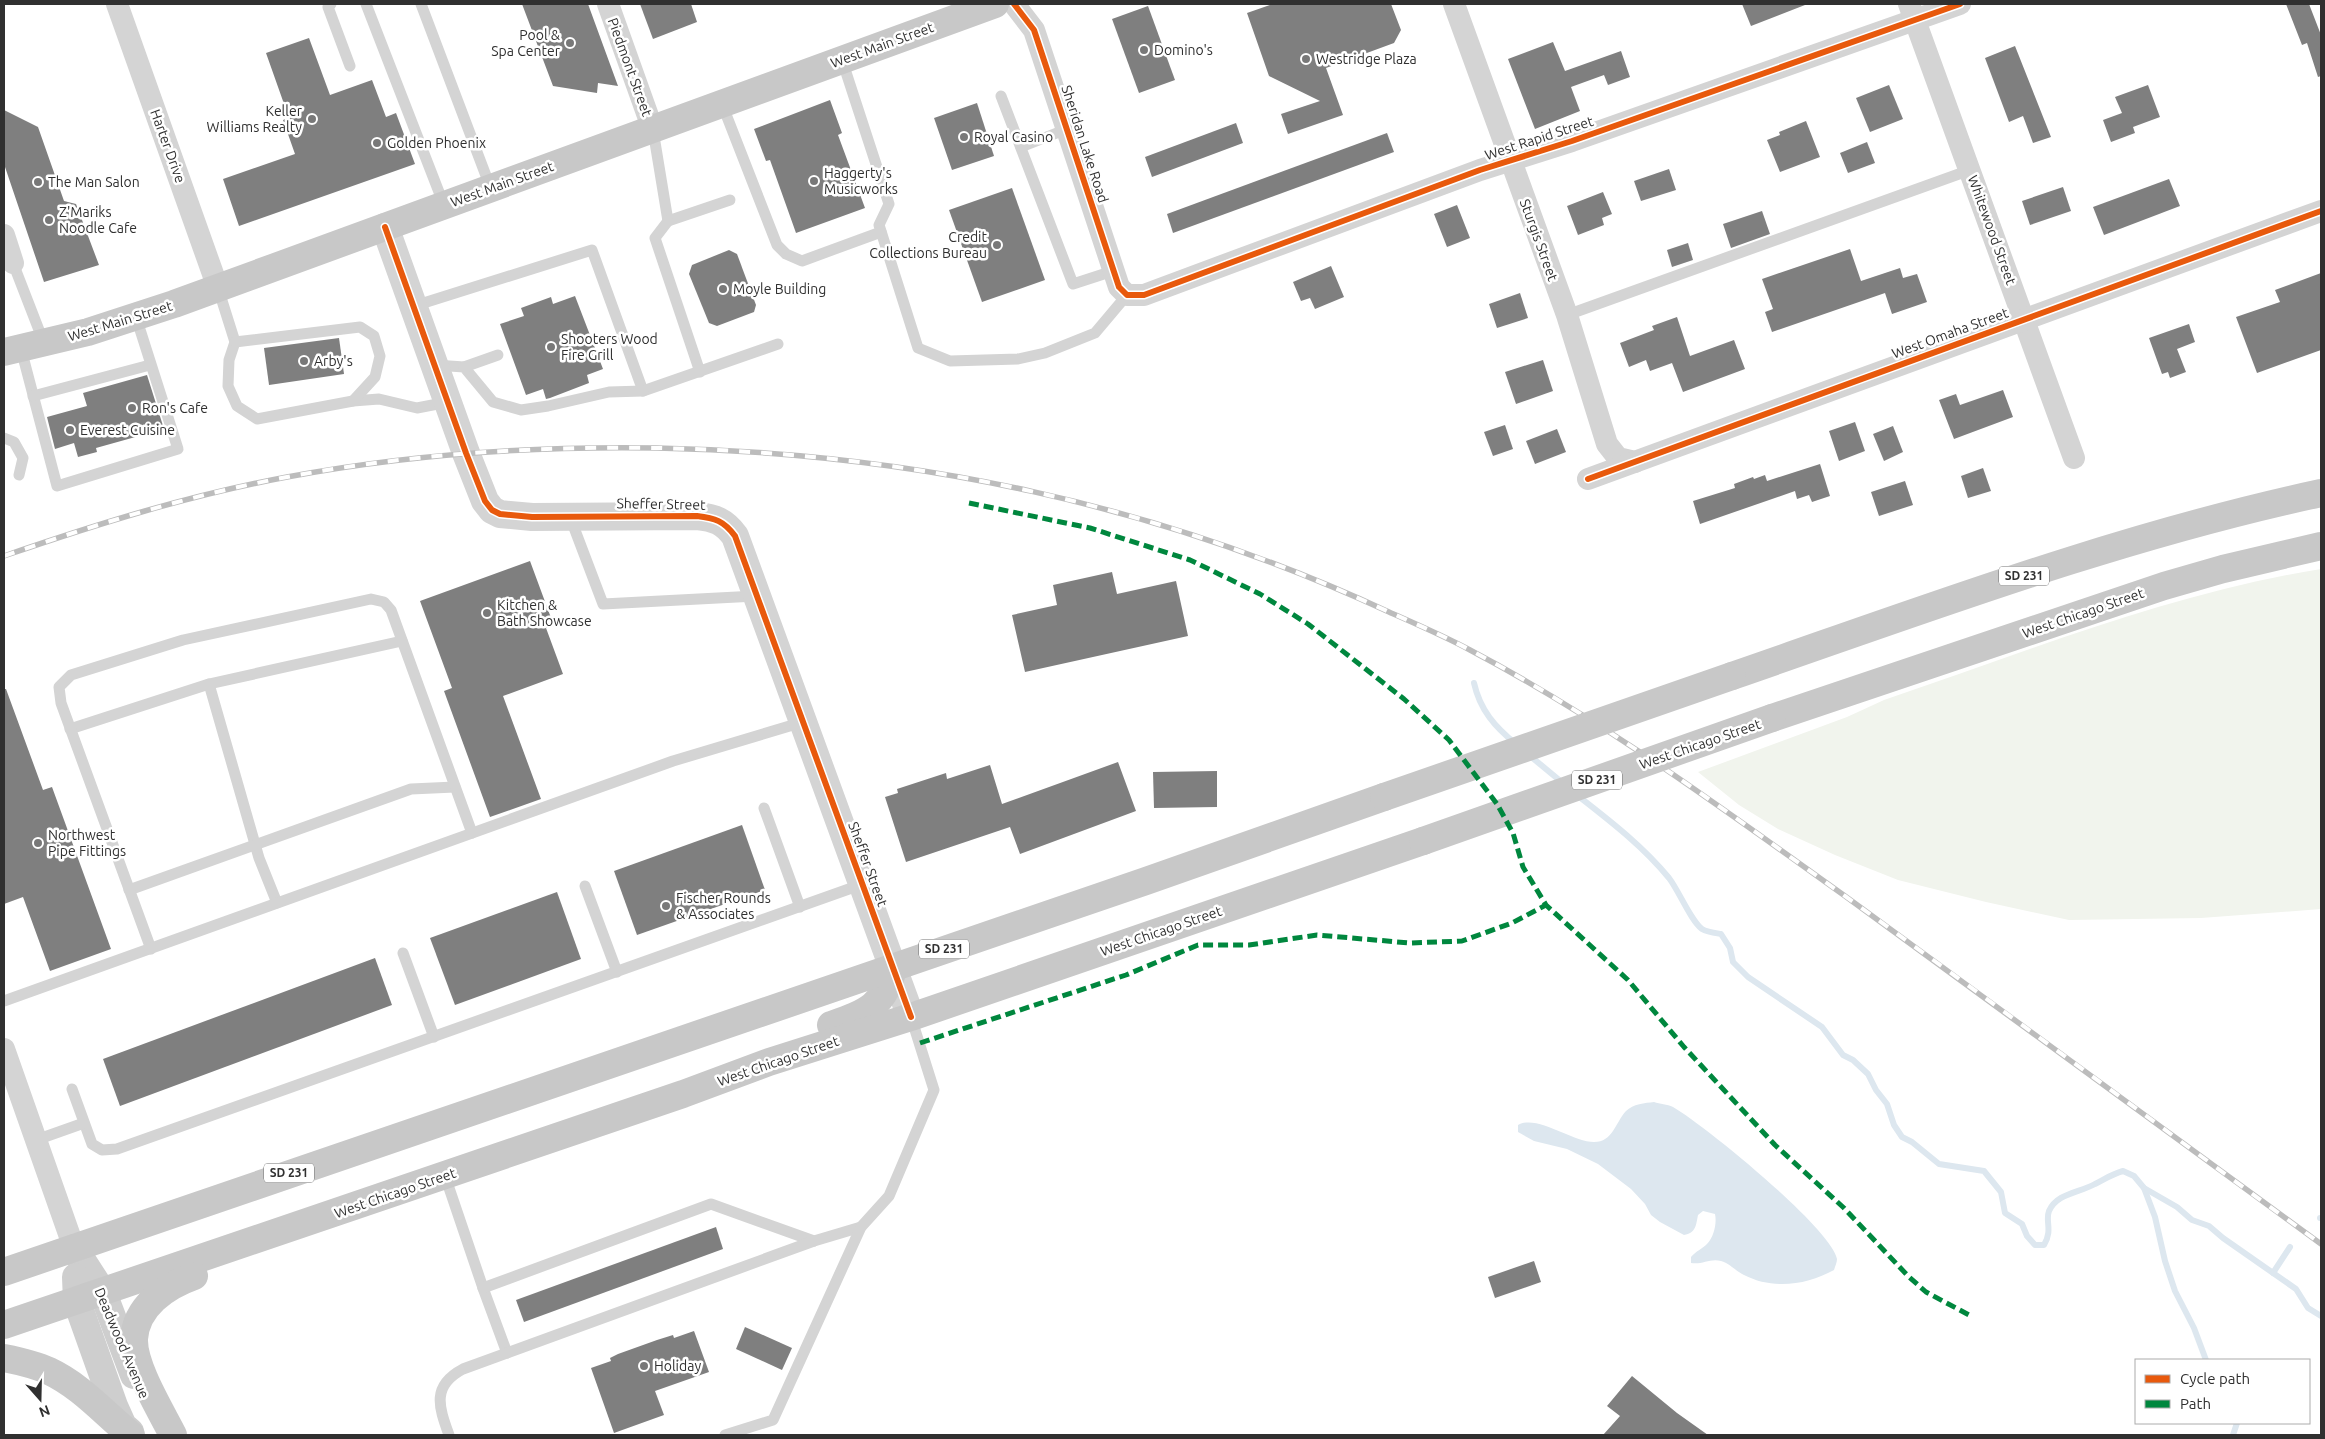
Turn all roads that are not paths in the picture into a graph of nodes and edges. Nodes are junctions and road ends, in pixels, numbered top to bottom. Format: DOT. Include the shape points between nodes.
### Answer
graph roads {
  1 [pos="117,4"];
  2 [pos="331,4"];
  3 [pos="366,4"];
  4 [pos="421,4"];
  5 [pos="608,4"];
  6 [pos="995,4"];
  7 [pos="1014,4"];
  8 [pos="1454,4"];
  9 [pos="1960,4"];
  10 [pos="1912,12"];
  11 [pos="842,60"];
  12 [pos="350,66"];
  13 [pos="1001,96"];
  14 [pos="722,104"];
  15 [pos="1067,129"];
  16 [pos="653,130"];
  17 [pos="1021,147"];
  18 [pos="1510,160"];
  19 [pos="1970,170"];
  20 [pos="491,188"];
  21 [pos="730,200"];
  22 [pos="444,205"];
  23 [pos="2321,212"];
  24 [pos="668,221"];
  25 [pos="385,226"];
  26 [pos="881,232"];
  27 [pos="4,235"];
  28 [pos="14,263"];
  29 [pos="1113,271"];
  30 [pos="218,288"];
  31 [pos="1127,295"];
  32 [pos="414,306"];
  33 [pos="1567,315"];
  34 [pos="136,317"];
  35 [pos="2025,319"];
  36 [pos="236,342"];
  37 [pos="778,344"];
  38 [pos="23,348"];
  39 [pos="498,355"];
  40 [pos="150,365"];
  41 [pos="435,365"];
  42 [pos="464,367"];
  43 [pos="700,372"];
  44 [pos="643,391"];
  45 [pos="33,396"];
  46 [pos="353,401"];
  47 [pos="448,402"];
  48 [pos="4,438"];
  49 [pos="2074,458"];
  50 [pos="1636,462"];
  51 [pos="19,475"];
  52 [pos="1588,479"];
  53 [pos="2321,493"];
  54 [pos="570,516"];
  55 [pos="2321,546"];
  56 [pos="758,596"];
  57 [pos="402,641"];
  58 [pos="209,684"];
  59 [pos="803,722"];
  60 [pos="70,729"];
  61 [pos="455,786"];
  62 [pos="764,808"];
  63 [pos="472,833"];
  64 [pos="255,844"];
  65 [pos="863,884"];
  66 [pos="585,886"];
  67 [pos="129,890"];
  68 [pos="277,903"];
  69 [pos="800,907"];
  70 [pos="151,949"];
  71 [pos="403,953"];
  72 [pos="893,967"];
  73 [pos="617,972"];
  74 [pos="4,1001"];
  75 [pos="911,1017"];
  76 [pos="434,1037"];
  77 [pos="4,1049"];
  78 [pos="769,1062"];
  79 [pos="72,1089"];
  80 [pos="683,1094"];
  81 [pos="84,1124"];
  82 [pos="36,1140"];
  83 [pos="448,1182"];
  84 [pos="861,1227"];
  85 [pos="814,1241"];
  86 [pos="74,1248"];
  87 [pos="4,1272"];
  88 [pos="483,1288"];
  89 [pos="4,1290"];
  90 [pos="103,1293"];
  91 [pos="76,1302"];
  92 [pos="4,1326"];
  93 [pos="507,1353"];
  94 [pos="4,1358"];
  95 [pos="132,1435"];
  96 [pos="173,1435"];
  97 [pos="449,1435"];
  98 [pos="725,1435"];
  1 -- 30 [label="street, Harter Drive"];
  2 -- 12 [label="lane" via="328,8"];
  3 -- 22 [label="lane"];
  4 -- 20 [label="lane"];
  5 -- 16 [label="street, Piedmont Street"];
  6 -- 11 [label="main road, West Main Street"];
  7 -- 15 [label="street, Sheridan Lake Road" via="1034,30"];
  8 -- 18 [label="street, Sturgis Street"];
  9 -- 10 [label="street, West Rapid Street"];
  10 -- 18 [label="street, West Rapid Street" via="1572,140"];
  10 -- 19 [label="street, Whitewood Street"];
  11 -- 14 [label="main road, West Main Street"];
  11 -- 26 [label="lane" via="889,204 879,225"];
  13 -- 17 [label="lane"];
  14 -- 16 [label="main road, West Main Street"];
  14 -- 26 [label="lane" via="777,244 786,254 802,261"];
  15 -- 17 [label="lane"];
  15 -- 29 [label="street, Sheridan Lake Road"];
  16 -- 20 [label="main road, West Main Street"];
  16 -- 24 [label="lane"];
  17 -- 29 [label="lane" via="1073,284"];
  18 -- 31 [label="street, West Rapid Street" via="1144,295"];
  18 -- 33 [label="street, Sturgis Street"];
  19 -- 33 [label="lane"];
  19 -- 35 [label="street, Whitewood Street"];
  20 -- 22 [label="main road, West Main Street"];
  21 -- 24 [label="lane"];
  22 -- 25 [label="main road, West Main Street"];
  23 -- 35 [label="street, West Omaha Street"];
  24 -- 43 [label="lane" via="655,238"];
  25 -- 30 [label="main road, West Main Street"];
  25 -- 32 [label="street, Sheffer Street"];
  26 -- 31 [label="lane" via="918,348 950,361 1018,359 1045,353 1095,333"];
  27 -- 28 [label="street"];
  28 -- 38 [label="lane"];
  29 -- 31 [label="street, Sheridan Lake Road" via="1119,287"];
  30 -- 34 [label="main road, West Main Street"];
  30 -- 36 [label="lane"];
  32 -- 41 [label="street, Sheffer Street"];
  32 -- 44 [label="lane" via="592,250"];
  33 -- 50 [label="street, Sturgis Street" via="1607,444 1618,458"];
  34 -- 38 [label="main road, West Main Street"];
  34 -- 40 [label="lane"];
  35 -- 49 [label="street, Whitewood Street"];
  35 -- 50 [label="street, West Omaha Street"];
  36 -- 46 [label="lane" via="229,360 228,386 236,406 257,419"];
  36 -- 46 [label="lane" via="360,327 374,336 380,356 375,377"];
  37 -- 43 [label="lane"];
  38 -- 45 [label="lane"];
  39 -- 42 [label="lane"];
  40 -- 45 [label="lane"];
  40 -- 45 [label="lane" via="178,449 57,486"];
  41 -- 42 [label="lane"];
  41 -- 47 [label="street, Sheffer Street"];
  42 -- 44 [label="lane" via="493,402 521,410 609,392"];
  43 -- 44 [label="lane"];
  46 -- 47 [label="lane" via="379,399 417,408"];
  47 -- 54 [label="street, Sheffer Street" via="479,488 492,510 515,516"];
  48 -- 51 [label="lane" via="14,442 23,458"];
  50 -- 52 [label="street, West Omaha Street"];
  53 -- 72 [label="main road, SD 231, bridge" via="2214,518 2059,564"];
  54 -- 56 [label="street, Sheffer Street" via="715,518 735,536"];
  54 -- 56 [label="lane" via="603,604"];
  55 -- 75 [label="main road, West Chicago Street / SD 231, bridge" via="2164,586 1772,718"];
  56 -- 59 [label="street, Sheffer Street"];
  57 -- 58 [label="lane"];
  57 -- 60 [label="lane" via="390,610 384,602 371,599 183,640 71,675 59,687"];
  57 -- 61 [label="lane"];
  58 -- 60 [label="lane"];
  58 -- 64 [label="lane"];
  59 -- 63 [label="lane" via="672,761"];
  59 -- 65 [label="street, Sheffer Street"];
  60 -- 67 [label="lane"];
  61 -- 63 [label="lane"];
  61 -- 64 [label="lane" via="411,789"];
  62 -- 69 [label="lane"];
  63 -- 68 [label="lane"];
  64 -- 67 [label="lane"];
  64 -- 68 [label="lane"];
  65 -- 69 [label="lane"];
  65 -- 72 [label="street, Sheffer Street"];
  66 -- 73 [label="lane"];
  67 -- 70 [label="lane"];
  68 -- 70 [label="lane"];
  69 -- 73 [label="lane"];
  70 -- 74 [label="lane"];
  71 -- 76 [label="lane"];
  72 -- 75 [label="street, Sheffer Street"];
  72 -- 80 [label="main road" via="890,983 880,1000 862,1014 764,1048"];
  72 -- 86 [label="main road, SD 231"];
  73 -- 76 [label="lane"];
  75 -- 78 [label="main road, West Chicago Street / SD 231"];
  75 -- 84 [label="lane" via="934,1090 889,1196"];
  76 -- 81 [label="lane" via="118,1149 102,1150 92,1144"];
  77 -- 82 [label="street, Deadwood Avenue"];
  78 -- 80 [label="main road, West Chicago Street / SD 231"];
  78 -- 83 [label="main road" via="650,1118"];
  79 -- 81 [label="lane"];
  80 -- 83 [label="main road, West Chicago Street / SD 231"];
  81 -- 82 [label="lane"];
  82 -- 86 [label="street, Deadwood Avenue"];
  83 -- 88 [label="lane"];
  83 -- 90 [label="main road, West Chicago Street / SD 231"];
  83 -- 96 [label="main road" via="179,1282 154,1298 142,1316 134,1339 145,1380"];
  84 -- 85 [label="lane"];
  84 -- 98 [label="lane" via="773,1420"];
  85 -- 88 [label="lane" via="711,1204"];
  85 -- 93 [label="lane"];
  86 -- 87 [label="main road, SD 231"];
  86 -- 89 [label="main road" via="50,1270"];
  86 -- 90 [label="main road, Deadwood Avenue"];
  86 -- 91 [label="main road, Deadwood Avenue"];
  88 -- 93 [label="lane"];
  90 -- 91 [label="main road, West Chicago Street / SD 231"];
  90 -- 96 [label="main road, Deadwood Avenue" via="141,1391"];
  91 -- 92 [label="main road, West Chicago Street / SD 231"];
  91 -- 95 [label="main road, Deadwood Avenue" via="114,1406 123,1426"];
  93 -- 97 [label="lane" via="463,1369 446,1382 439,1402"];
  94 -- 95 [label="main road" via="43,1368 69,1382"];
}
